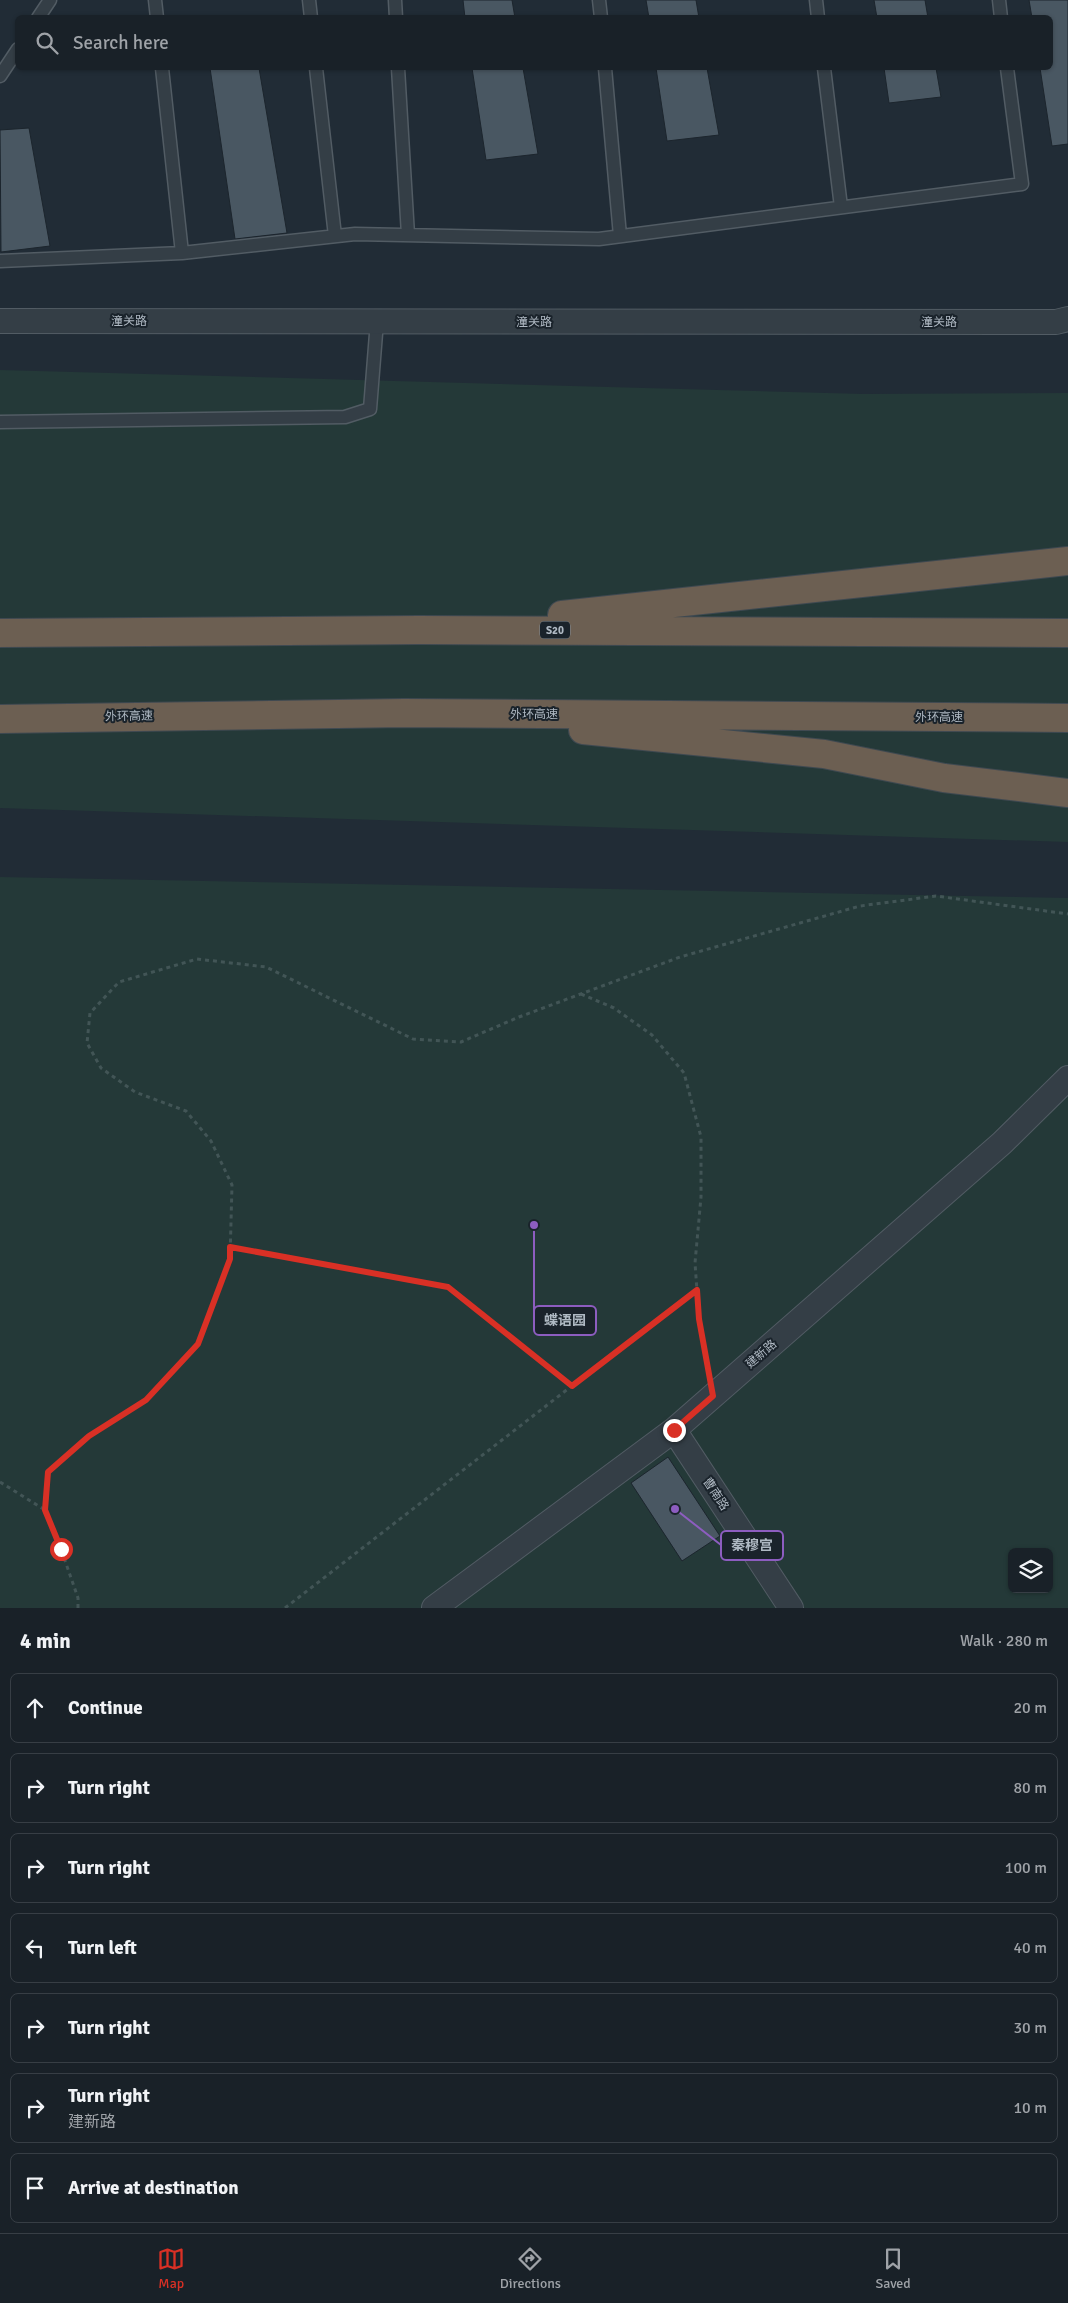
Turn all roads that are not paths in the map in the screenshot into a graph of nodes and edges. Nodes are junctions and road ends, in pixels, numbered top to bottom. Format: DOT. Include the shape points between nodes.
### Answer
graph roads {
  1 [pos="50,0"];
  2 [pos="155,0"];
  3 [pos="309,0"];
  4 [pos="394,0"];
  5 [pos="599,0"];
  6 [pos="816,0"];
  7 [pos="999,0"];
  8 [pos="40,15"];
  9 [pos="157,15"];
  10 [pos="311,15"];
  11 [pos="396,15"];
  12 [pos="601,15"];
  13 [pos="818,15"];
  14 [pos="1001,15"];
  15 [pos="15,54"];
  16 [pos="162,70"];
  17 [pos="316,70"];
  18 [pos="398,70"];
  19 [pos="605,70"];
  20 [pos="824,70"];
  21 [pos="1007,70"];
  22 [pos="0,76"];
  23 [pos="841,207"];
  24 [pos="408,235"];
  25 [pos="335,236"];
  26 [pos="620,236"];
  27 [pos="182,252"];
  28 [pos="0,260"];
  29 [pos="1068,319"];
  30 [pos="0,321"];
  31 [pos="377,322"];
  32 [pos="0,422"];
  33 [pos="1068,561"];
  34 [pos="419,630"];
  35 [pos="0,633"];
  36 [pos="1068,633"];
  37 [pos="404,712"];
  38 [pos="1068,718"];
  39 [pos="0,719"];
  40 [pos="1068,793"];
  41 [pos="1068,1078"];
  42 [pos="674,1430"];
  43 [pos="434,1608"];
  44 [pos="791,1608"];
  1 -- 8 [label="lane"];
  2 -- 9 [label="lane"];
  3 -- 10 [label="lane"];
  4 -- 11 [label="lane"];
  5 -- 12 [label="lane"];
  6 -- 13 [label="lane"];
  7 -- 14 [label="lane"];
  15 -- 22 [label="lane"];
  16 -- 27 [label="lane"];
  17 -- 25 [label="lane"];
  18 -- 24 [label="lane"];
  19 -- 26 [label="lane"];
  20 -- 23 [label="lane"];
  21 -- 23 [label="lane" via="1022,184"];
  23 -- 26 [label="lane"];
  24 -- 25 [label="lane"];
  24 -- 26 [label="lane" via="599,239"];
  25 -- 27 [label="lane"];
  27 -- 28 [label="lane"];
  29 -- 31 [label="street, 潼关路" via="1056,322"];
  30 -- 31 [label="street, 潼关路"];
  31 -- 32 [label="lane" via="370,409 345,417"];
  33 -- 34 [label="highway"];
  34 -- 35 [label="highway, S20"];
  34 -- 36 [label="highway, S20"];
  37 -- 38 [label="highway, 外环高速"];
  37 -- 39 [label="highway, 外环高速"];
  37 -- 40 [label="highway" via="824,754 944,778"];
  41 -- 42 [label="street, 建新路" via="1002,1143"];
  42 -- 43 [label="street, 建新路"];
  42 -- 44 [label="street, 曹南路"];
}
